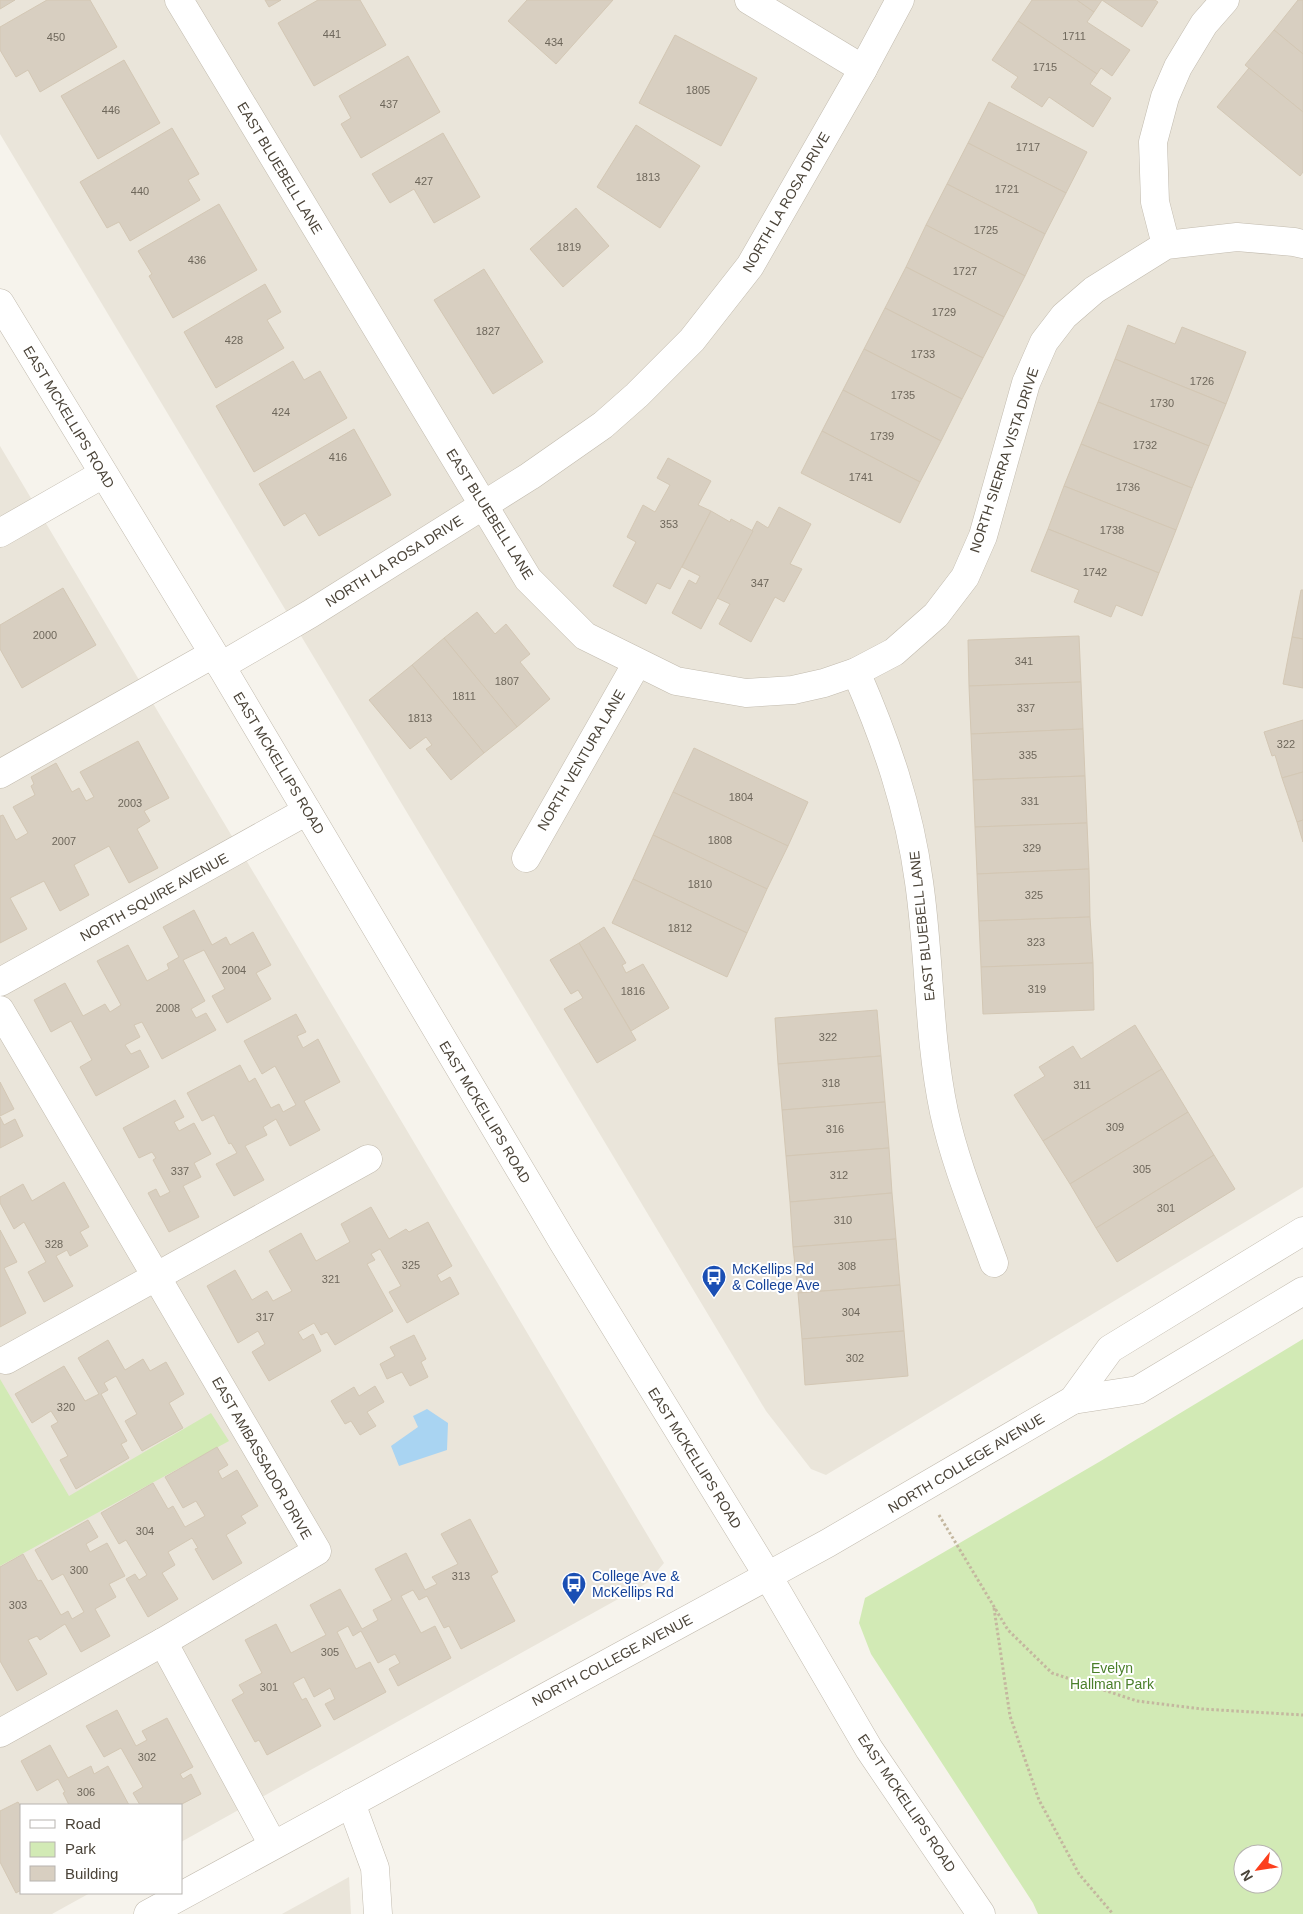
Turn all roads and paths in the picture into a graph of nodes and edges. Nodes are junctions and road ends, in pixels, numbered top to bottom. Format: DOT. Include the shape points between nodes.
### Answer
graph roads {
  1 [pos="179,0"];
  2 [pos="749,0"];
  3 [pos="900,0"];
  4 [pos="1225,0"];
  5 [pos="863,68"];
  6 [pos="1303,244"];
  7 [pos="1166,245"];
  8 [pos="0,303"];
  9 [pos="103,474"];
  10 [pos="483,505"];
  11 [pos="0,533"];
  12 [pos="217,660"];
  13 [pos="637,663"];
  14 [pos="856,672"];
  15 [pos="0,774"];
  16 [pos="306,810"];
  17 [pos="526,858"];
  18 [pos="0,982"];
  19 [pos="0,1010"];
  20 [pos="368,1159"];
  21 [pos="1303,1231"];
  22 [pos="994,1263"];
  23 [pos="156,1277"];
  24 [pos="1303,1291"];
  25 [pos="6,1360"];
  26 [pos="1073,1400"];
  27 [pos="924,1488"];
  28 [pos="768,1576"];
  29 [pos="994,1606"];
  30 [pos="163,1642"];
  31 [pos="1303,1715"];
  32 [pos="0,1732"];
  33 [pos="350,1803"];
  34 [pos="273,1846"];
  35 [pos="148,1914"];
  36 [pos="378,1914"];
  37 [pos="981,1914"];
  38 [pos="1113,1914"];
  1 -- 10 [label="street, EAST BLUEBELL LANE"];
  2 -- 5 [label="street"];
  3 -- 5 [label="street, NORTH LA ROSA DRIVE"];
  4 -- 7 [label="street" via="1204,24 1178,67 1165,97 1153,142 1155,202"];
  5 -- 10 [label="street, NORTH LA ROSA DRIVE" via="750,266 692,340 603,425"];
  6 -- 7 [label="street, NORTH SIERRA VISTA DRIVE" via="1237,237"];
  7 -- 14 [label="street, NORTH SIERRA VISTA DRIVE" via="1094,290 1064,316 1044,342 1026,383 983,536 965,577 936,615 908,640 894,652"];
  8 -- 9 [label="street, EAST MCKELLIPS ROAD"];
  9 -- 11 [label="street"];
  9 -- 12 [label="street, EAST MCKELLIPS ROAD"];
  10 -- 12 [label="street, NORTH LA ROSA DRIVE" via="310,614"];
  10 -- 13 [label="street, EAST BLUEBELL LANE" via="528,578 555,608 585,636"];
  12 -- 15 [label="street, NORTH LA ROSA DRIVE"];
  12 -- 16 [label="street, EAST MCKELLIPS ROAD"];
  13 -- 14 [label="street, EAST BLUEBELL LANE" via="676,682 746,693 793,690"];
  13 -- 17 [label="street, NORTH VENTURA LANE"];
  14 -- 22 [label="street, EAST BLUEBELL LANE" via="878,723 906,807 920,882 934,1043 944,1112 962,1177"];
  16 -- 18 [label="street, NORTH SQUIRE AVENUE"];
  16 -- 28 [label="street, EAST MCKELLIPS ROAD" via="562,1242"];
  19 -- 23 [label="street, EAST AMBASSADOR DRIVE"];
  20 -- 23 [label="street"];
  21 -- 26 [label="street, NORTH COLLEGE AVENUE" via="1110,1349"];
  23 -- 25 [label="street"];
  23 -- 30 [label="street, EAST AMBASSADOR DRIVE" via="317,1551"];
  24 -- 26 [label="street, NORTH COLLEGE AVENUE" via="1138,1390"];
  26 -- 27 [label="street, NORTH COLLEGE AVENUE"];
  27 -- 28 [label="street, NORTH COLLEGE AVENUE"];
  27 -- 29 [label="path" via="950,1537"];
  28 -- 33 [label="street, NORTH COLLEGE AVENUE"];
  28 -- 37 [label="street, EAST MCKELLIPS ROAD" via="869,1748"];
  29 -- 31 [label="path" via="1008,1630 1052,1673 1137,1701 1202,1709"];
  29 -- 38 [label="path" via="1010,1716 1039,1800 1079,1874"];
  30 -- 32 [label="street"];
  30 -- 34 [label="street"];
  33 -- 34 [label="street, NORTH COLLEGE AVENUE"];
  33 -- 36 [label="street" via="375,1868"];
  34 -- 35 [label="street, NORTH COLLEGE AVENUE"];
}
